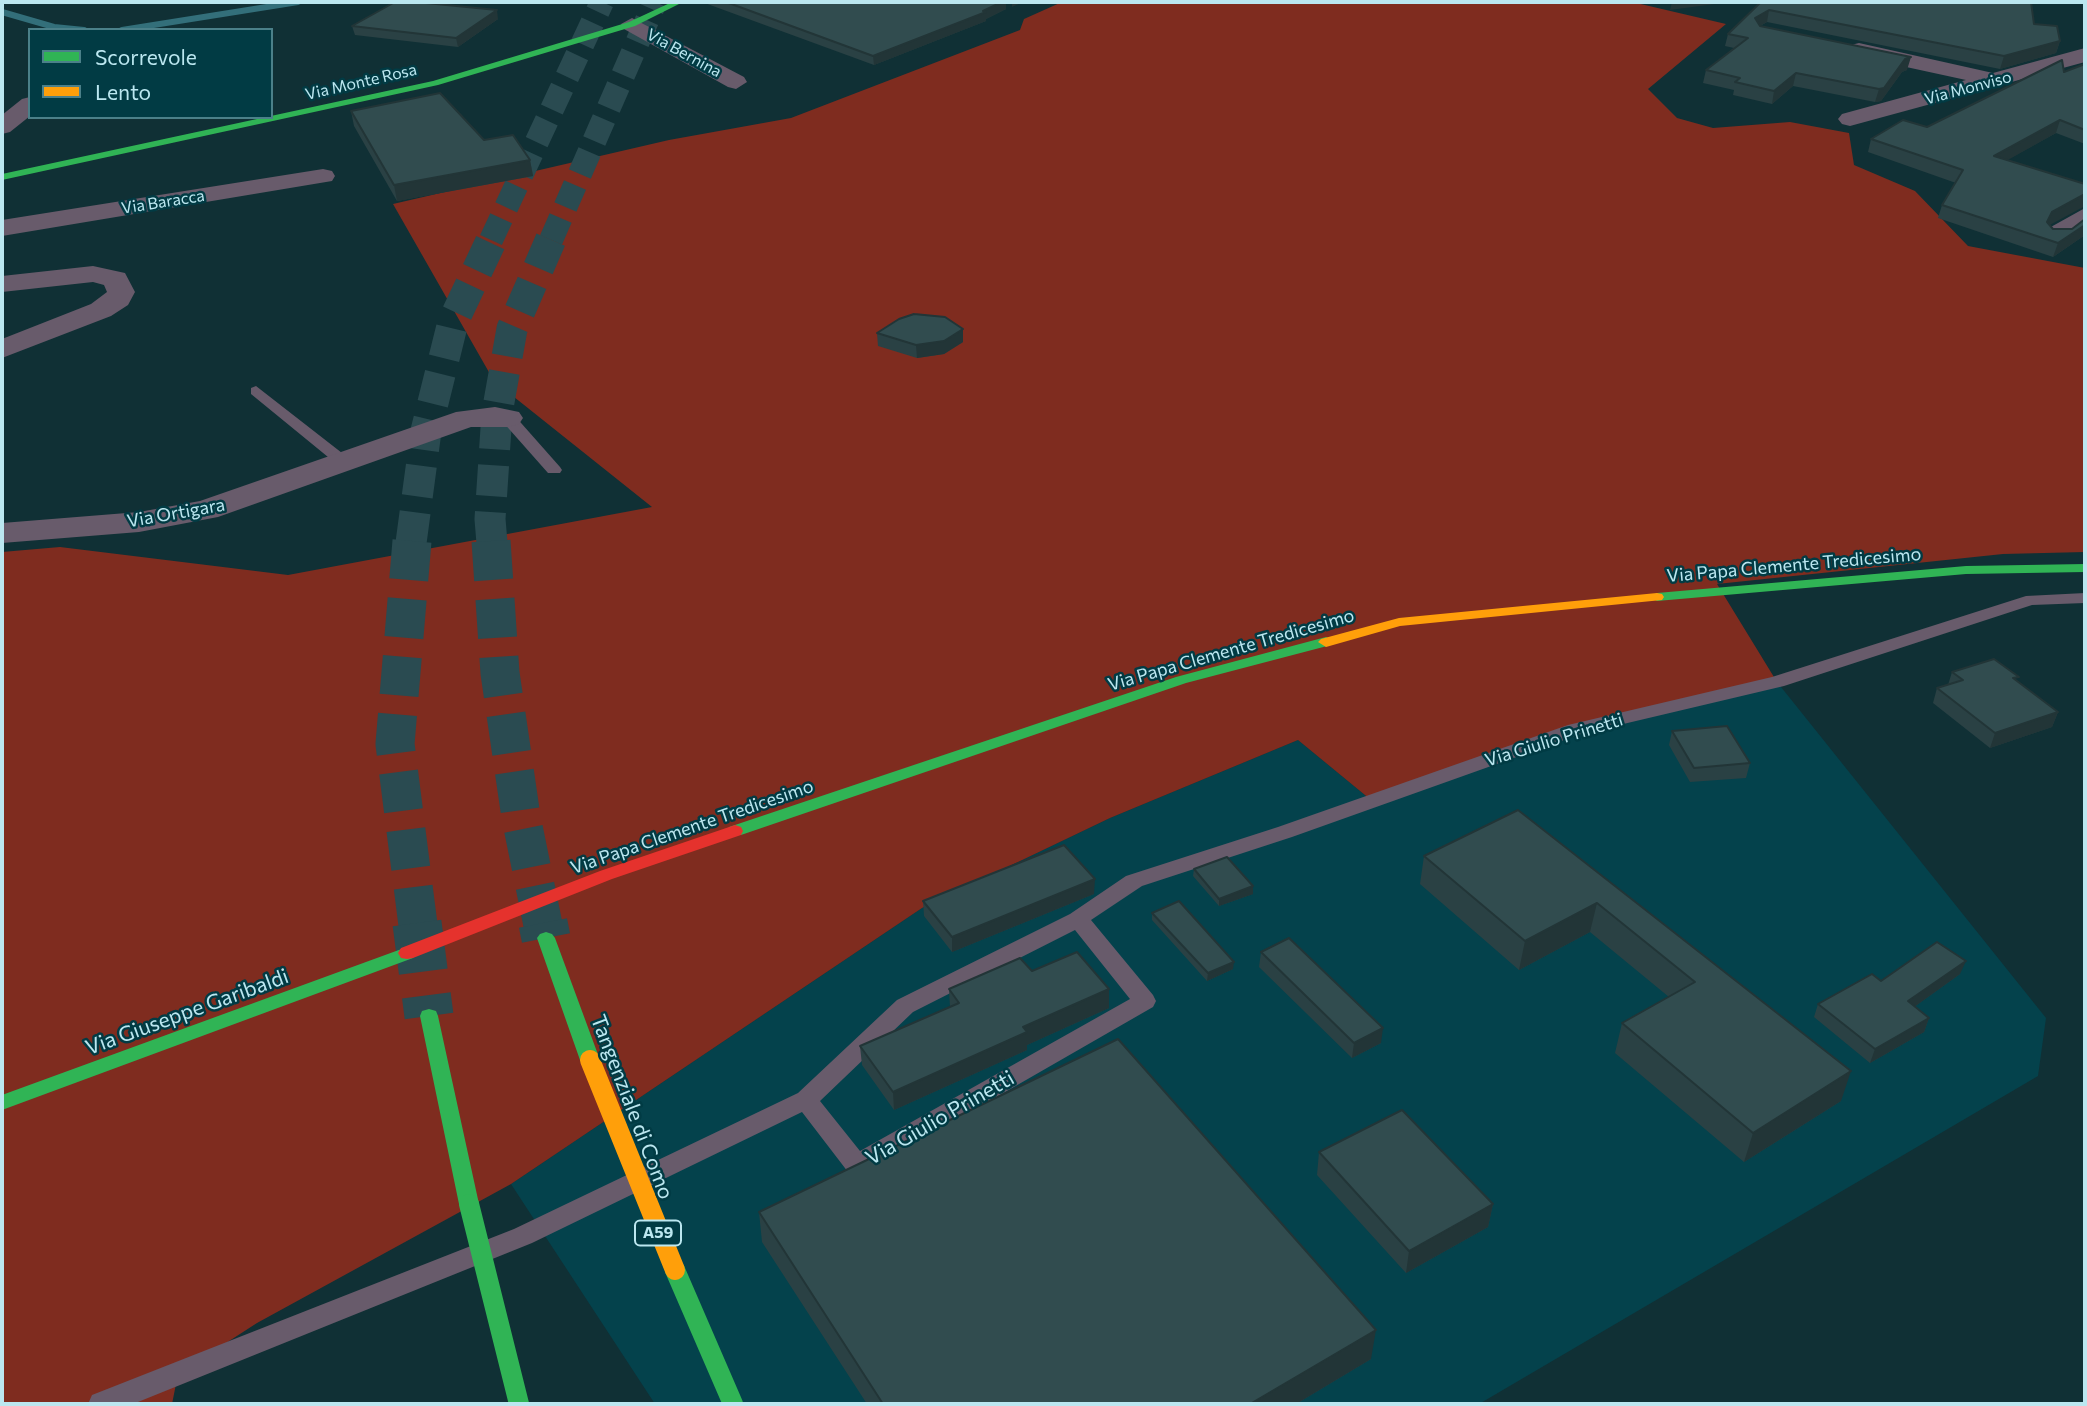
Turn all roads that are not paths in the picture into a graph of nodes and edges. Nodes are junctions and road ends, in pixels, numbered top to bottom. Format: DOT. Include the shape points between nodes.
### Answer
graph roads {
  1 [pos="679,2"];
  2 [pos="632,24"];
  3 [pos="1840,46"];
  4 [pos="2085,55"];
  5 [pos="1995,81"];
  6 [pos="736,82"];
  7 [pos="2,100"];
  8 [pos="28,101"];
  9 [pos="28,103"];
  10 [pos="273,119"];
  11 [pos="273,119"];
  12 [pos="1850,120"];
  13 [pos="2,127"];
  14 [pos="324,176"];
  15 [pos="2,177"];
  16 [pos="2085,216"];
  17 [pos="2,228"];
  18 [pos="2058,234"];
  19 [pos="2,284"];
  20 [pos="2,349"];
  21 [pos="256,391"];
  22 [pos="508,418"];
  23 [pos="345,463"];
  24 [pos="554,470"];
  25 [pos="2,533"];
  26 [pos="2085,568"];
  27 [pos="2085,598"];
  28 [pos="1079,919"];
  29 [pos="547,938"];
  30 [pos="387,961"];
  31 [pos="429,1016"];
  32 [pos="806,1100"];
  33 [pos="2,1103"];
  34 [pos="102,1404"];
  35 [pos="519,1404"];
  36 [pos="733,1404"];
  1 -- 2 [label="main road, Via Monte Rosa"];
  2 -- 6 [label="street, Via Bernina"];
  2 -- 10 [label="main road, Via Monte Rosa" via="385,95"];
  3 -- 5 [label="street"];
  4 -- 5 [label="street, Via Monviso"];
  5 -- 12 [label="street, Via Monviso"];
  7 -- 8 [label="street"];
  9 -- 13 [label="street"];
  11 -- 15 [label="main road, Via Monte Rosa"];
  14 -- 17 [label="street, Via Baracca"];
  16 -- 18 [label="street"];
  19 -- 20 [label="street" via="93,274 115,279 121,292 101,310"];
  21 -- 23 [label="lane"];
  22 -- 23 [label="street, Via Ortigara" via="467,418"];
  22 -- 24 [label="lane"];
  23 -- 25 [label="street, Via Ortigara" via="230,504 169,518"];
  26 -- 30 [label="main road, Via Papa Clemente Tredicesimo" via="1966,570 1399,622 1181,680 606,875"];
  27 -- 28 [label="lane, Via Giulio Prinetti" via="2032,600 1777,682 1575,729 1134,881"];
  28 -- 32 [label="lane, Via Giulio Prinetti" via="905,1006"];
  28 -- 32 [label="lane, Via Giulio Prinetti" via="1145,1001 857,1165"];
  29 -- 36 [label="main road, Tangenziale di Como / A59, bridge" via="657,1230"];
  30 -- 33 [label="main road, Via Giuseppe Garibaldi"];
  31 -- 35 [label="main road, bridge" via="469,1204"];
  32 -- 34 [label="lane" via="523,1236"];
}
